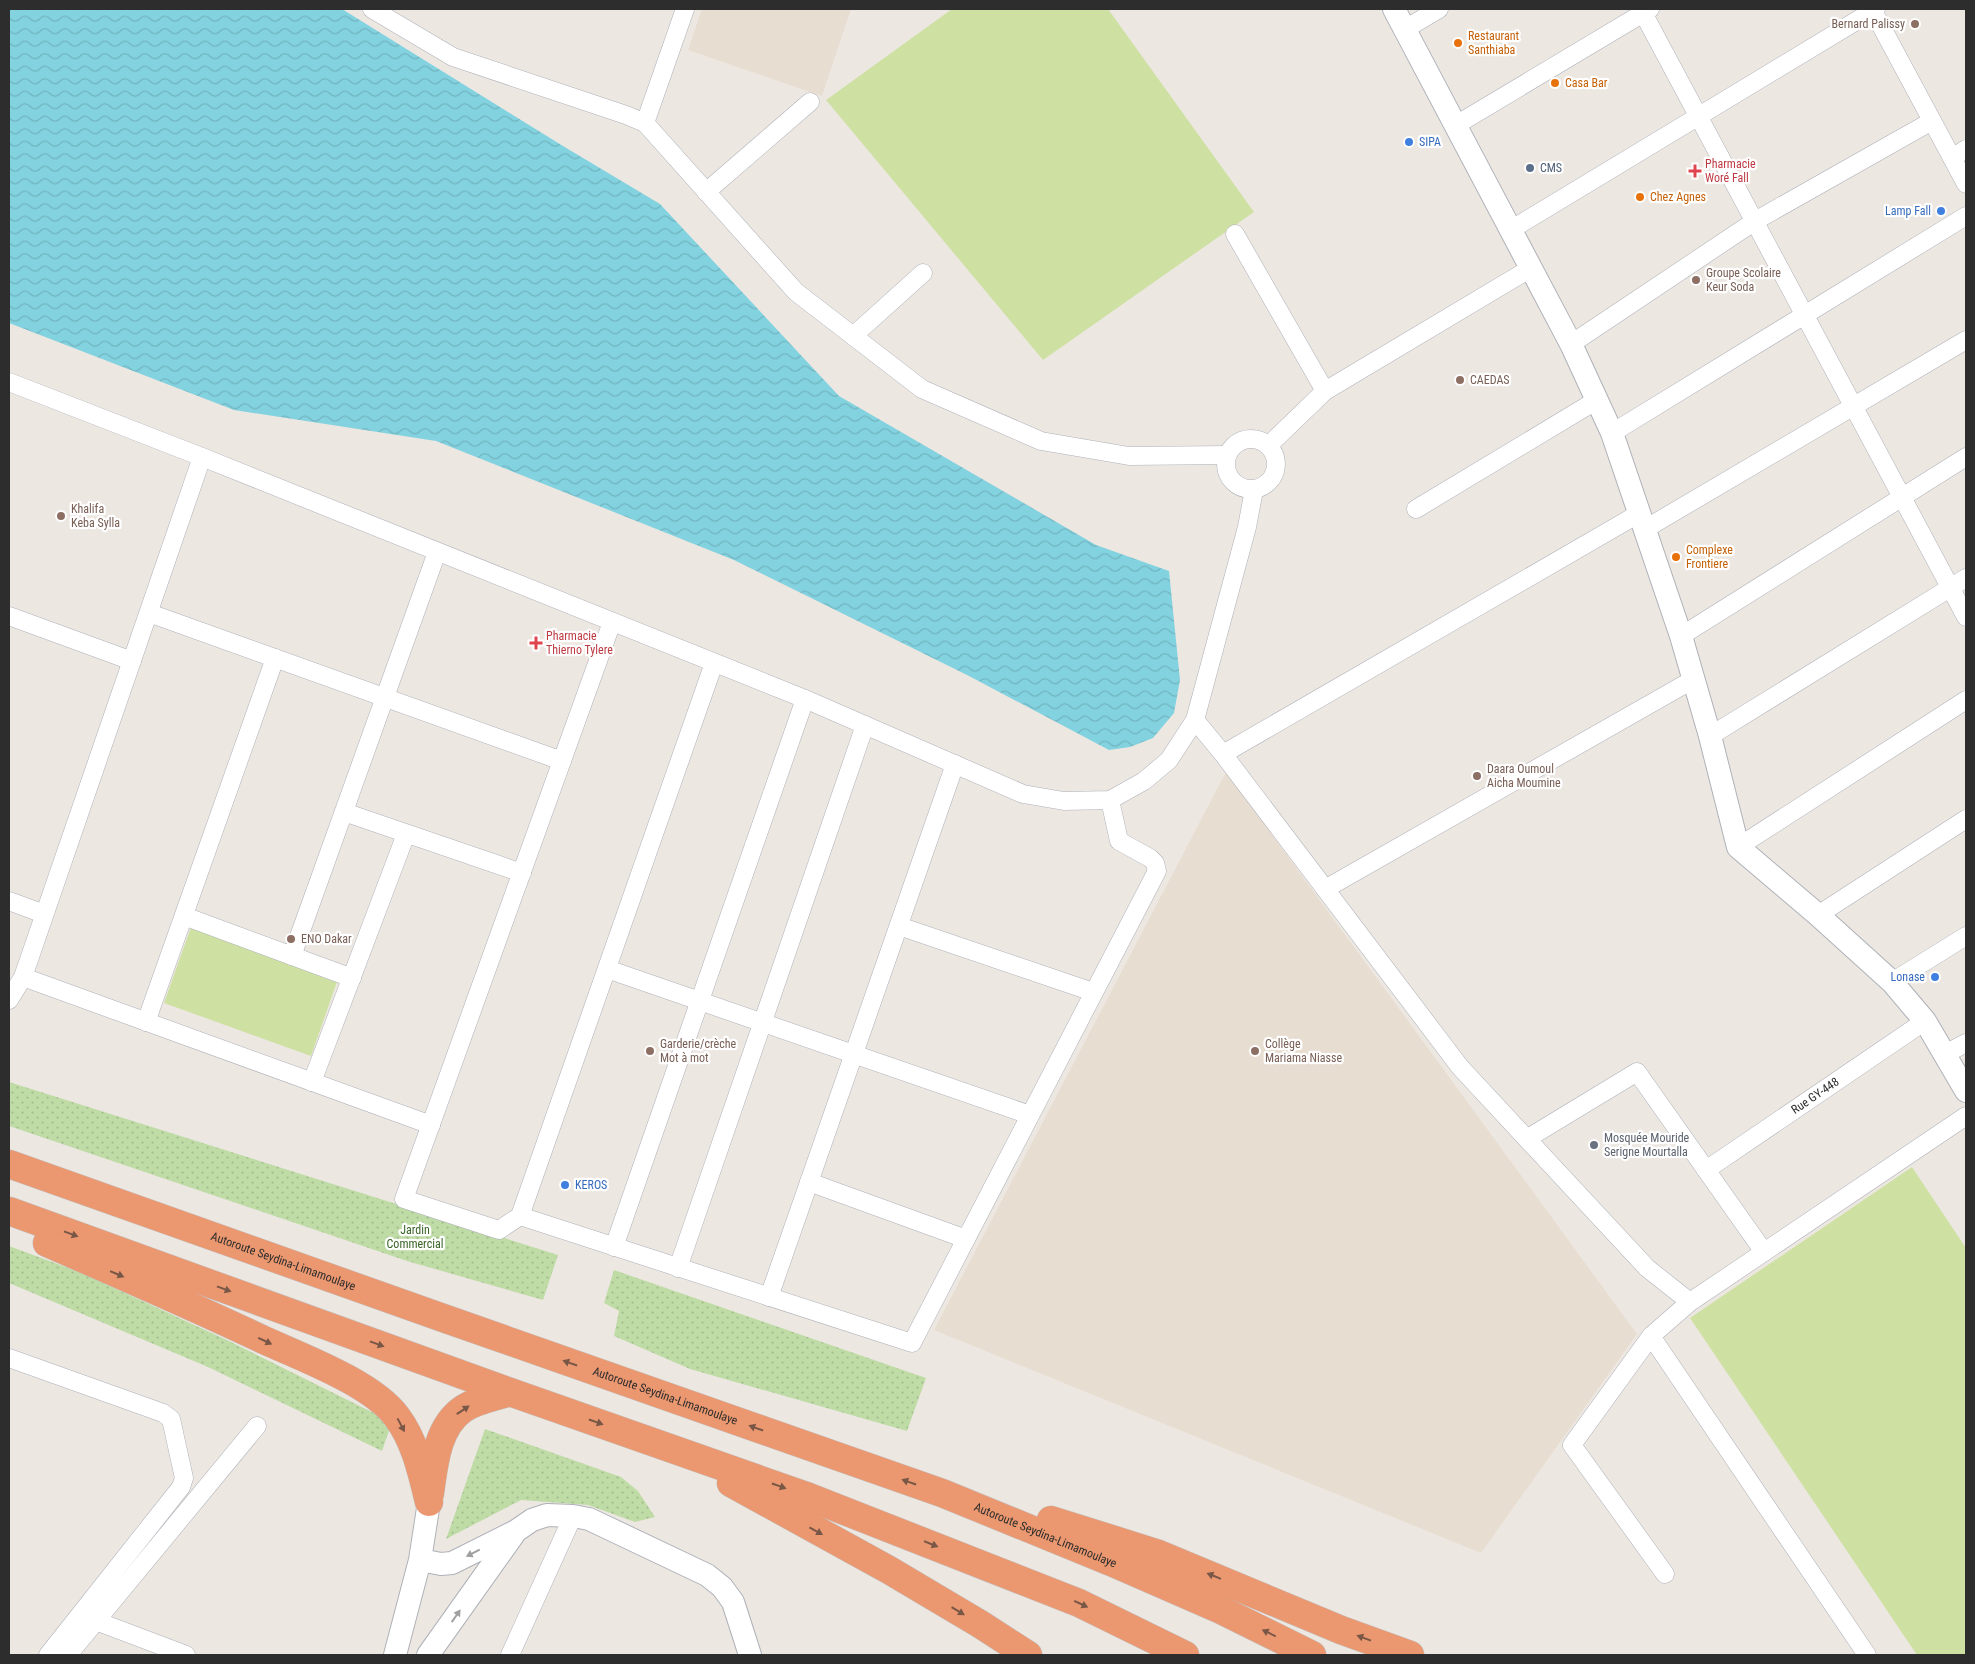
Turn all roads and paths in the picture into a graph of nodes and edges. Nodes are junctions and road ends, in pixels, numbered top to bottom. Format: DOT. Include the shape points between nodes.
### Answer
graph roads {
  1 [pos="372,9"];
  2 [pos="685,9"];
  3 [pos="1394,9"];
  4 [pos="1438,9"];
  5 [pos="1874,9"];
  6 [pos="1645,10"];
  7 [pos="1405,29"];
  8 [pos="810,102"];
  9 [pos="1698,116"];
  10 [pos="1932,121"];
  11 [pos="645,124"];
  12 [pos="1456,125"];
  13 [pos="1959,154"];
  14 [pos="1966,184"];
  15 [pos="706,192"];
  16 [pos="1966,216"];
  17 [pos="1755,221"];
  18 [pos="1512,229"];
  19 [pos="1235,234"];
  20 [pos="1531,268"];
  21 [pos="923,273"];
  22 [pos="1805,314"];
  23 [pos="852,336"];
  24 [pos="1966,340"];
  25 [pos="1571,344"];
  26 [pos="9,382"];
  27 [pos="1325,391"];
  28 [pos="1597,400"];
  29 [pos="1854,406"];
  30 [pos="1612,433"];
  31 [pos="1268,445"];
  32 [pos="1227,455"];
  33 [pos="1966,457"];
  34 [pos="202,458"];
  35 [pos="1254,490"];
  36 [pos="1902,497"];
  37 [pos="1416,509"];
  38 [pos="1642,521"];
  39 [pos="437,552"];
  40 [pos="1966,578"];
  41 [pos="1951,588"];
  42 [pos="149,613"];
  43 [pos="9,616"];
  44 [pos="1966,617"];
  45 [pos="612,622"];
  46 [pos="1681,636"];
  47 [pos="275,658"];
  48 [pos="132,661"];
  49 [pos="714,663"];
  50 [pos="1694,679"];
  51 [pos="385,698"];
  52 [pos="805,699"];
  53 [pos="1966,700"];
  54 [pos="1195,720"];
  55 [pos="865,725"];
  56 [pos="1710,736"];
  57 [pos="1223,754"];
  58 [pos="562,761"];
  59 [pos="955,764"];
  60 [pos="1110,800"];
  61 [pos="344,812"];
  62 [pos="1966,819"];
  63 [pos="406,834"];
  64 [pos="1738,847"];
  65 [pos="522,873"];
  66 [pos="1325,889"];
  67 [pos="9,901"];
  68 [pos="44,914"];
  69 [pos="1818,915"];
  70 [pos="184,916"];
  71 [pos="898,926"];
  72 [pos="1966,936"];
  73 [pos="292,956"];
  74 [pos="607,969"];
  75 [pos="23,977"];
  76 [pos="352,978"];
  77 [pos="1892,982"];
  78 [pos="1093,992"];
  79 [pos="9,1000"];
  80 [pos="700,1001"];
  81 [pos="1925,1021"];
  82 [pos="146,1022"];
  83 [pos="763,1023"];
  84 [pos="1966,1043"];
  85 [pos="854,1054"];
  86 [pos="1945,1054"];
  87 [pos="312,1082"];
  88 [pos="1966,1091"];
  89 [pos="1030,1115"];
  90 [pos="1966,1116"];
  91 [pos="431,1125"];
  92 [pos="1528,1138"];
  93 [pos="9,1164"];
  94 [pos="1706,1170"];
  95 [pos="809,1182"];
  96 [pos="9,1212"];
  97 [pos="520,1216"];
  98 [pos="9,1226"];
  99 [pos="966,1239"];
  100 [pos="614,1247"];
  101 [pos="1764,1252"];
  102 [pos="678,1268"];
  103 [pos="769,1297"];
  104 [pos="1690,1302"];
  105 [pos="1651,1336"];
  106 [pos="9,1358"];
  107 [pos="510,1392"];
  108 [pos="257,1426"];
  109 [pos="634,1435"];
  110 [pos="942,1493"];
  111 [pos="429,1502"];
  112 [pos="573,1516"];
  113 [pos="516,1531"];
  114 [pos="420,1560"];
  115 [pos="1664,1574"];
  116 [pos="96,1621"];
  117 [pos="48,1655"];
  118 [pos="68,1655"];
  119 [pos="186,1655"];
  120 [pos="395,1655"];
  121 [pos="428,1655"];
  122 [pos="510,1655"];
  123 [pos="750,1655"];
  124 [pos="1028,1655"];
  125 [pos="1185,1655"];
  126 [pos="1312,1655"];
  127 [pos="1410,1655"];
  128 [pos="1867,1655"];
  1 -- 11 [label="street" via="453,57"];
  2 -- 11 [label="street"];
  3 -- 7 [label="street"];
  4 -- 7 [label="street"];
  5 -- 9 [label="street"];
  5 -- 10 [label="street"];
  6 -- 9 [label="street"];
  6 -- 12 [label="street"];
  7 -- 12 [label="street"];
  8 -- 15 [label="street"];
  9 -- 17 [label="street"];
  9 -- 18 [label="street"];
  10 -- 13 [label="street"];
  10 -- 17 [label="street"];
  11 -- 15 [label="street"];
  12 -- 18 [label="street"];
  13 -- 14 [label="street"];
  15 -- 23 [label="street" via="796,292"];
  16 -- 22 [label="street"];
  17 -- 22 [label="street"];
  17 -- 25 [label="street"];
  18 -- 20 [label="street"];
  19 -- 27 [label="street"];
  20 -- 25 [label="street"];
  20 -- 27 [label="street"];
  21 -- 23 [label="street"];
  22 -- 29 [label="street"];
  22 -- 30 [label="street"];
  23 -- 32 [label="street" via="922,389 1041,441 1129,456"];
  24 -- 29 [label="street"];
  25 -- 28 [label="street"];
  26 -- 34 [label="street"];
  27 -- 31 [label="street"];
  28 -- 30 [label="street"];
  28 -- 37 [label="street"];
  29 -- 36 [label="street"];
  29 -- 38 [label="street"];
  30 -- 38 [label="street"];
  31 -- 32 [label="street" via="1257,439 1245,439 1234,445"];
  31 -- 35 [label="street" via="1275,455 1277,467 1273,478"];
  32 -- 35 [label="street" via="1226,468 1230,480 1241,488"];
  33 -- 36 [label="street"];
  34 -- 39 [label="street"];
  34 -- 42 [label="street"];
  35 -- 54 [label="street"];
  36 -- 41 [label="street"];
  36 -- 46 [label="street"];
  38 -- 46 [label="street"];
  38 -- 57 [label="street"];
  39 -- 45 [label="street"];
  39 -- 51 [label="street"];
  40 -- 41 [label="street"];
  41 -- 44 [label="street"];
  41 -- 56 [label="street"];
  42 -- 47 [label="street"];
  42 -- 48 [label="street"];
  43 -- 48 [label="street"];
  45 -- 49 [label="street"];
  45 -- 58 [label="street"];
  46 -- 50 [label="street"];
  47 -- 51 [label="street"];
  47 -- 70 [label="street"];
  48 -- 68 [label="street"];
  49 -- 52 [label="street"];
  49 -- 74 [label="street"];
  50 -- 56 [label="street"];
  50 -- 66 [label="street"];
  51 -- 58 [label="street"];
  51 -- 61 [label="street"];
  52 -- 55 [label="street"];
  52 -- 80 [label="street"];
  53 -- 64 [label="street"];
  54 -- 57 [label="street"];
  54 -- 60 [label="street" via="1169,760 1144,781"];
  55 -- 59 [label="street"];
  55 -- 83 [label="street"];
  56 -- 64 [label="street"];
  57 -- 66 [label="street"];
  58 -- 65 [label="street"];
  59 -- 60 [label="street" via="1024,794 1064,801"];
  59 -- 71 [label="street"];
  60 -- 78 [label="street" via="1120,841 1150,858 1157,871"];
  61 -- 63 [label="street"];
  61 -- 73 [label="street"];
  62 -- 69 [label="street"];
  63 -- 65 [label="street"];
  63 -- 76 [label="street"];
  64 -- 69 [label="street"];
  65 -- 91 [label="street"];
  66 -- 92 [label="street" via="1460,1067"];
  67 -- 68 [label="street"];
  68 -- 75 [label="street"];
  69 -- 77 [label="street"];
  70 -- 73 [label="street"];
  70 -- 82 [label="street"];
  71 -- 78 [label="street"];
  71 -- 85 [label="street"];
  72 -- 77 [label="street"];
  73 -- 76 [label="street"];
  74 -- 80 [label="street"];
  74 -- 97 [label="street"];
  75 -- 79 [label="street"];
  75 -- 82 [label="street"];
  76 -- 87 [label="street"];
  77 -- 81 [label="street"];
  78 -- 89 [label="street"];
  80 -- 83 [label="street"];
  80 -- 100 [label="street"];
  81 -- 86 [label="street"];
  81 -- 94 [label="street, Rue GY-448"];
  82 -- 87 [label="street"];
  83 -- 85 [label="street"];
  83 -- 102 [label="street"];
  84 -- 86 [label="street"];
  85 -- 89 [label="street"];
  85 -- 95 [label="street"];
  86 -- 88 [label="street"];
  87 -- 91 [label="street"];
  89 -- 99 [label="street"];
  90 -- 101 [label="street"];
  91 -- 97 [label="street" via="404,1199 499,1230"];
  92 -- 94 [label="street" via="1637,1072"];
  92 -- 104 [label="street" via="1647,1268"];
  110 -- 93 [label="highway, Autoroute Seydina-Limamoulaye, one-way"];
  94 -- 101 [label="street"];
  95 -- 99 [label="street"];
  95 -- 103 [label="street"];
  96 -- 107 [label="highway, one-way"];
  97 -- 100 [label="street"];
  98 -- 111 [label="highway, one-way" via="287,1350 364,1389 397,1417 421,1467"];
  99 -- 103 [label="street" via="912,1343"];
  100 -- 102 [label="street"];
  101 -- 104 [label="street"];
  102 -- 103 [label="street"];
  104 -- 105 [label="street"];
  105 -- 115 [label="street" via="1572,1445"];
  105 -- 128 [label="street"];
  106 -- 117 [label="street" via="163,1413 171,1419 184,1478 181,1487"];
  107 -- 109 [label="highway, one-way"];
  111 -- 107 [label="highway, one-way" via="436,1458 450,1420 464,1408"];
  108 -- 116 [label="street"];
  109 -- 124 [label="highway, one-way" via="738,1487 888,1570"];
  109 -- 125 [label="highway, one-way" via="818,1500 1079,1603"];
  126 -- 110 [label="highway, Autoroute Seydina-Limamoulaye, one-way" via="1221,1610"];
  127 -- 110 [label="highway, one-way" via="1341,1630 1156,1553 1038,1516"];
  111 -- 114 [label="street"];
  112 -- 113 [label="street" via="547,1515"];
  112 -- 122 [label="street"];
  112 -- 123 [label="street" via="597,1523 707,1575 733,1602"];
  113 -- 114 [label="street, one-way" via="452,1563"];
  121 -- 113 [label="street, one-way"];
  114 -- 120 [label="street"];
  116 -- 118 [label="street"];
  116 -- 119 [label="street"];
}
